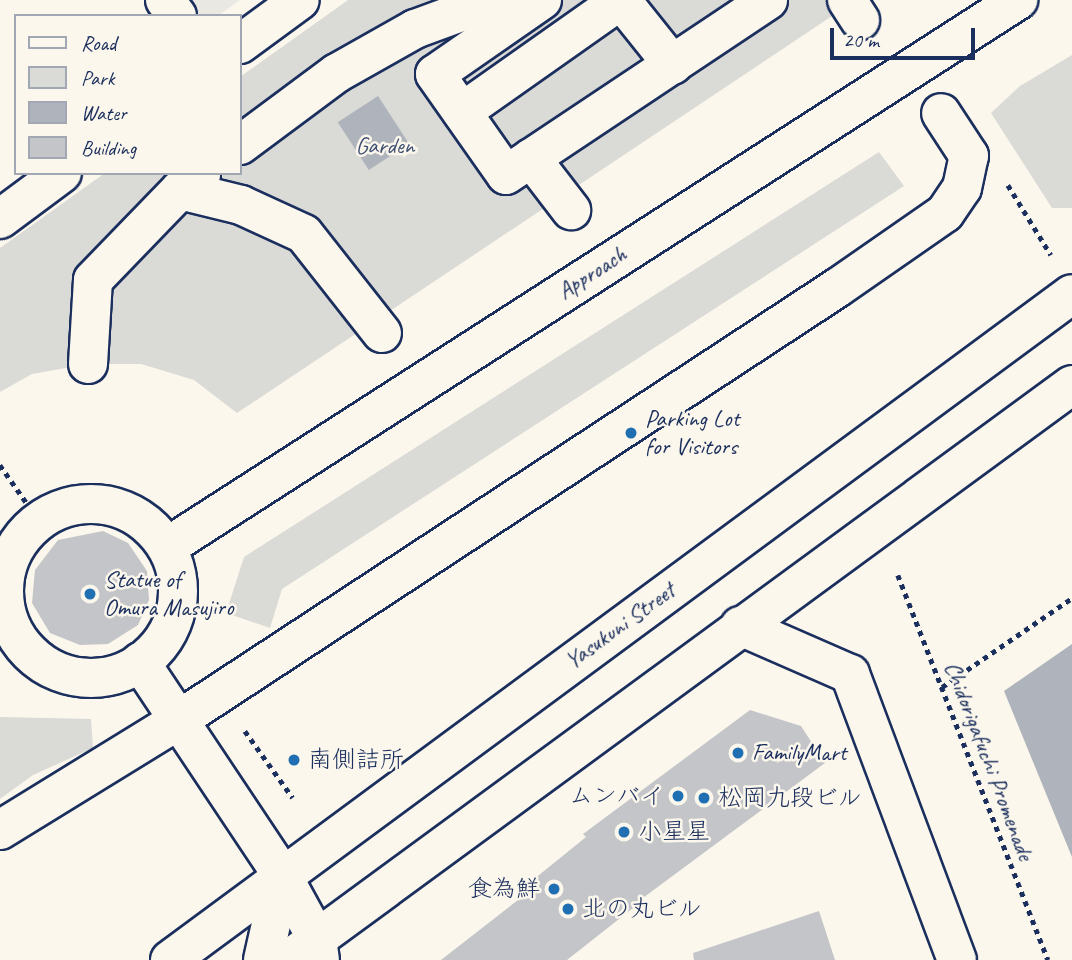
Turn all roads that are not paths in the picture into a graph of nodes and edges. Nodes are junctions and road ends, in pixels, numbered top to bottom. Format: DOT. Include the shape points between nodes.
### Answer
graph roads {
  1 [pos="300,0"];
  2 [pos="543,0"];
  3 [pos="621,0"];
  4 [pos="768,0"];
  5 [pos="1018,0"];
  6 [pos="494,17"];
  7 [pos="572,35"];
  8 [pos="242,43"];
  9 [pos="673,65"];
  10 [pos="524,69"];
  11 [pos="462,112"];
  12 [pos="941,113"];
  13 [pos="242,144"];
  14 [pos="531,158"];
  15 [pos="59,175"];
  16 [pos="191,182"];
  17 [pos="571,210"];
  18 [pos="0,219"];
  19 [pos="1072,294"];
  20 [pos="382,333"];
  21 [pos="88,364"];
  22 [pos="1072,385"];
  23 [pos="167,547"];
  24 [pos="740,625"];
  25 [pos="9,647"];
  26 [pos="141,662"];
  27 [pos="177,720"];
  28 [pos="0,830"];
  29 [pos="282,875"];
  30 [pos="308,953"];
  31 [pos="170,960"];
  32 [pos="263,960"];
  33 [pos="957,960"];
  1 -- 8 [label="street"];
  2 -- 6 [label="street"];
  2 -- 7 [label="street"];
  3 -- 7 [label="street"];
  3 -- 9 [label="street"];
  4 -- 9 [label="street"];
  5 -- 23 [label="street, Approach"];
  6 -- 10 [label="street"];
  6 -- 11 [label="street" via="435,74"];
  6 -- 13 [label="street" via="415,29 337,73"];
  7 -- 10 [label="street"];
  9 -- 14 [label="street"];
  10 -- 11 [label="street"];
  11 -- 14 [label="street" via="506,175"];
  12 -- 27 [label="street" via="969,156 962,188 945,213"];
  14 -- 17 [label="street"];
  15 -- 18 [label="street"];
  16 -- 20 [label="street" via="304,234"];
  16 -- 21 [label="street" via="93,280"];
  19 -- 29 [label="street, Yasukuni Street"];
  22 -- 24 [label="street"];
  23 -- 25 [label="street" via="147,524 121,509 91,504 52,512 28,531 11,556 4,585"];
  23 -- 26 [label="street" via="179,593 173,622 157,649"];
  24 -- 30 [label="street"];
  24 -- 33 [label="street" via="850,674"];
  25 -- 26 [label="street" via="67,676 98,679"];
  26 -- 27 [label="street"];
  27 -- 28 [label="street"];
  27 -- 29 [label="street"];
  29 -- 30 [label="street"];
  29 -- 31 [label="street, Yasukuni Street"];
  29 -- 32 [label="street"];
}
